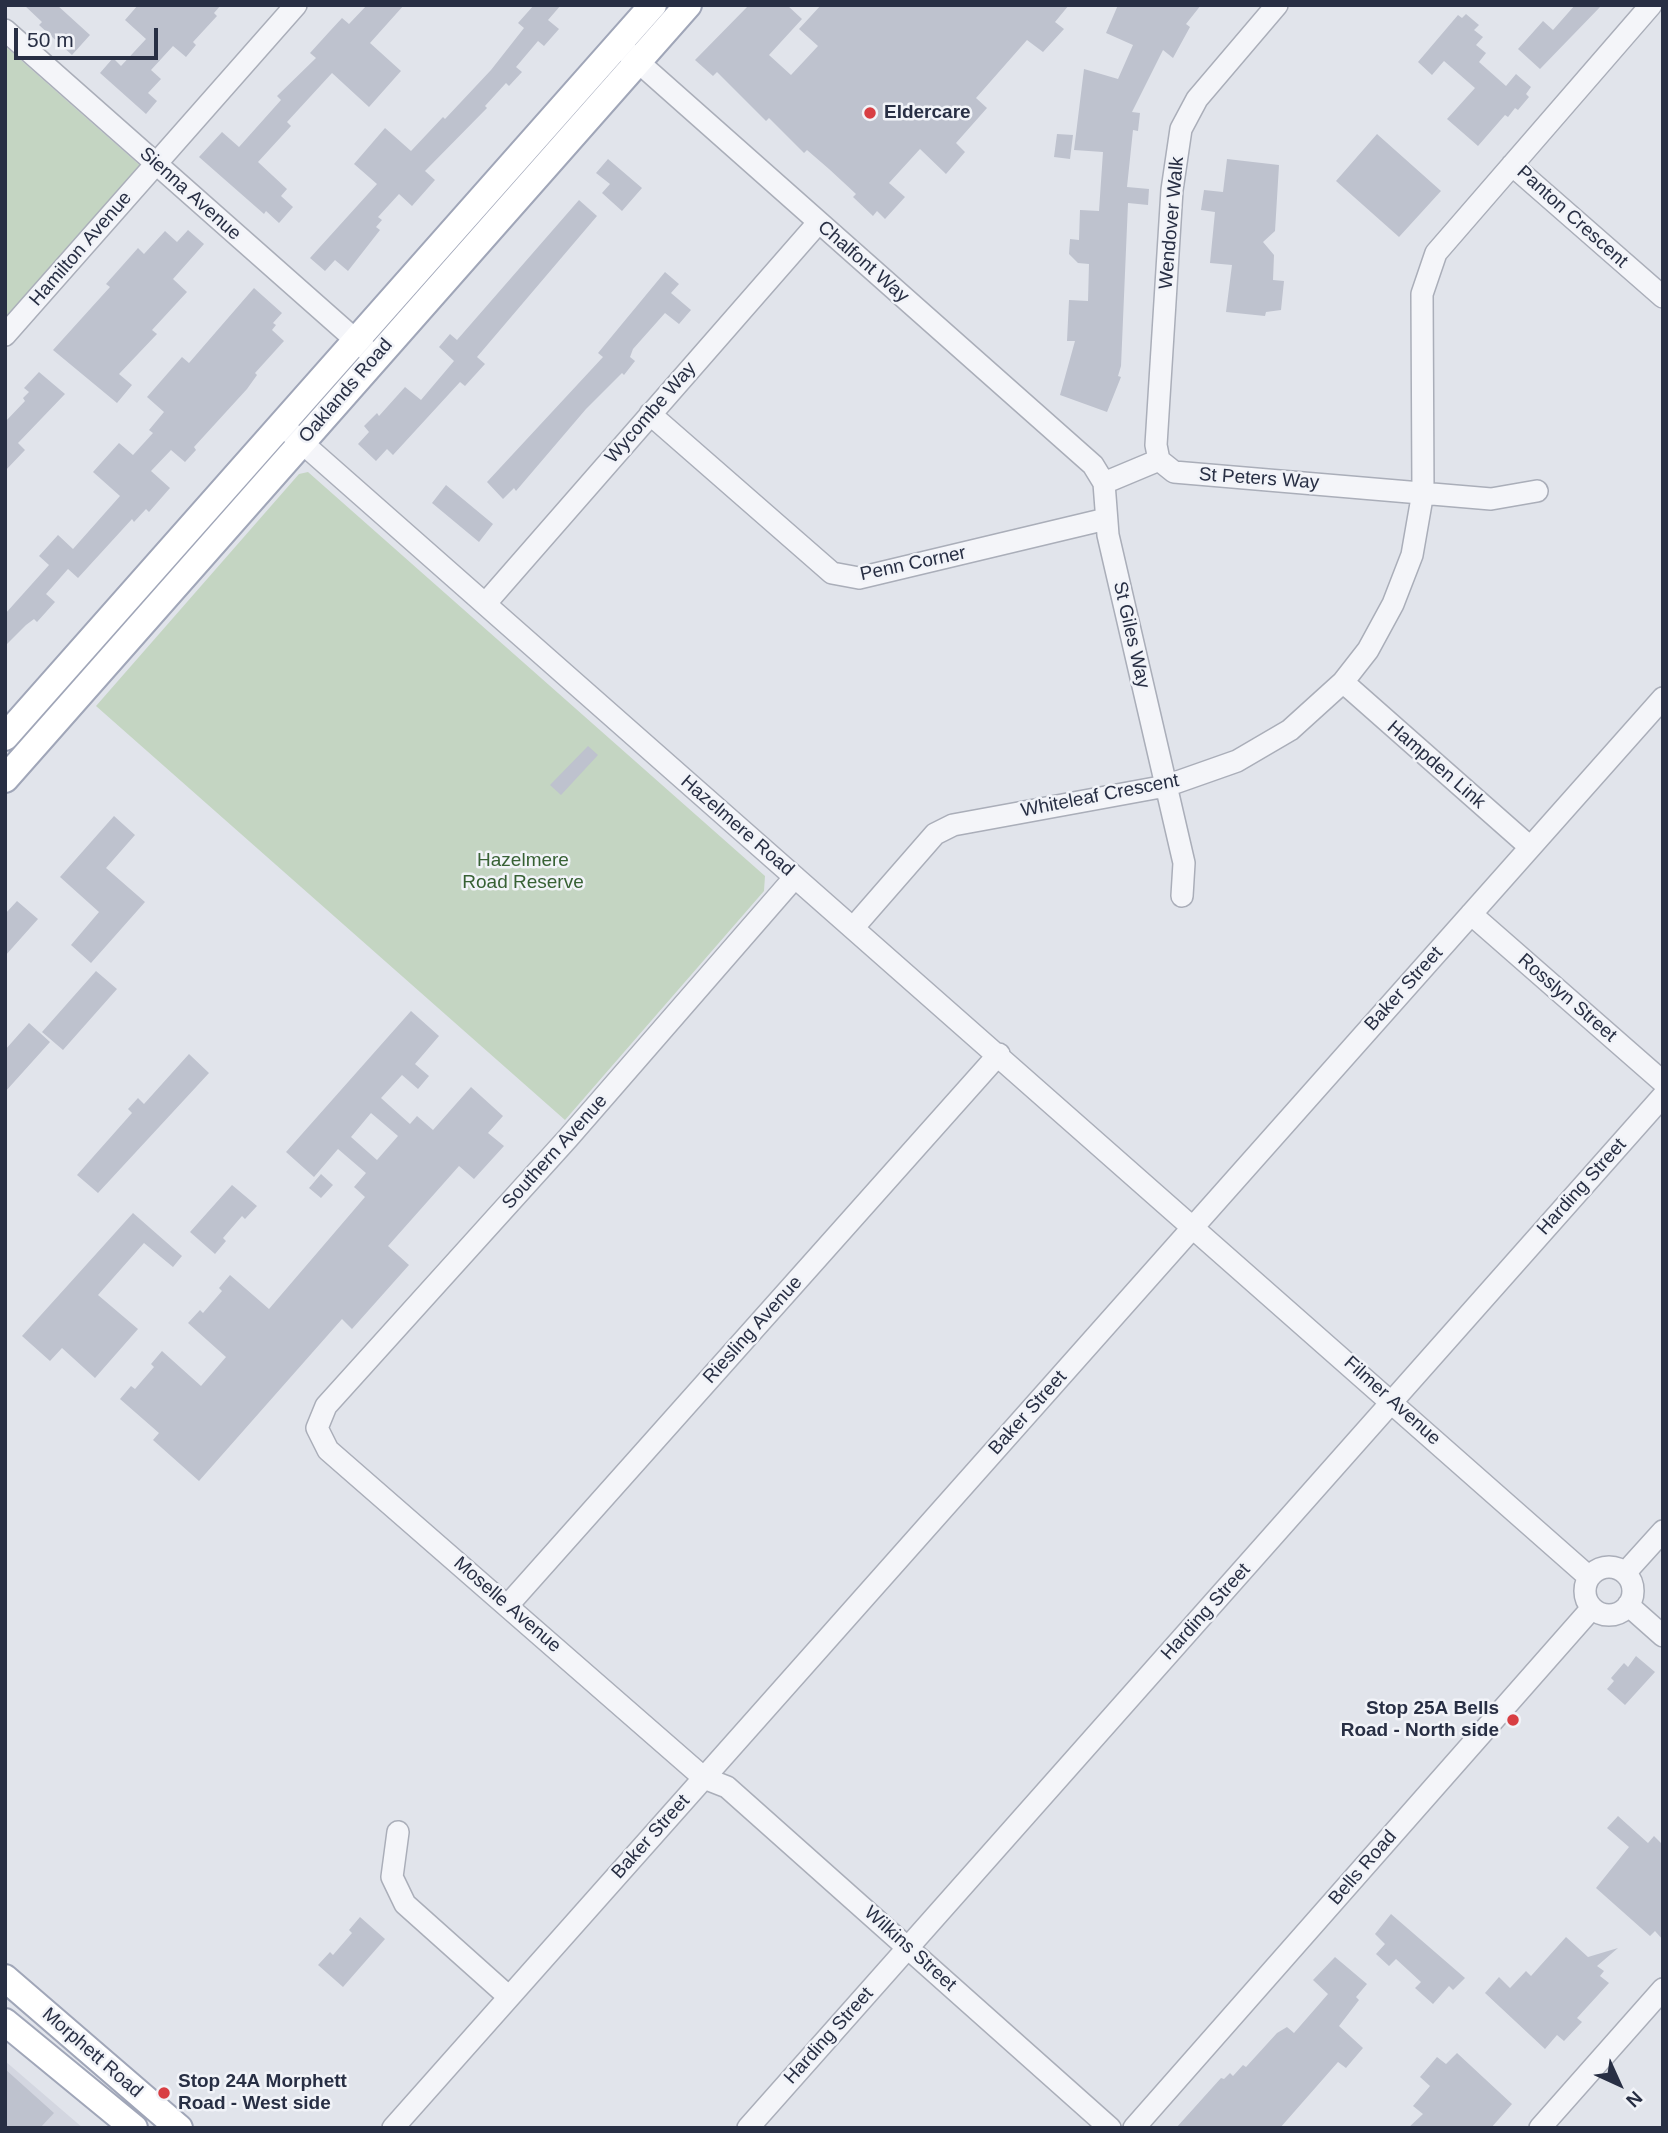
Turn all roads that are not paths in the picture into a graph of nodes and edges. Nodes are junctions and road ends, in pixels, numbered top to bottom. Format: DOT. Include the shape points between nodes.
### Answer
graph roads {
  1 [pos="296,5"];
  2 [pos="653,5"];
  3 [pos="688,5"];
  4 [pos="1651,5"];
  5 [pos="1273,11"];
  6 [pos="5,30"];
  7 [pos="618,44"];
  8 [pos="638,62"];
  9 [pos="156,164"];
  10 [pos="1512,165"];
  11 [pos="818,223"];
  12 [pos="1663,297"];
  13 [pos="5,335"];
  14 [pos="365,349"];
  15 [pos="650,414"];
  16 [pos="292,433"];
  17 [pos="1159,460"];
  18 [pos="1104,484"];
  19 [pos="1536,491"];
  20 [pos="1423,492"];
  21 [pos="1107,519"];
  22 [pos="485,604"];
  23 [pos="1343,682"];
  24 [pos="1663,698"];
  25 [pos="5,737"];
  26 [pos="5,779"];
  27 [pos="1166,786"];
  28 [pos="1530,847"];
  29 [pos="794,877"];
  30 [pos="1182,896"];
  31 [pos="1471,914"];
  32 [pos="853,928"];
  33 [pos="999,1054"];
  34 [pos="1663,1082"];
  35 [pos="1663,1096"];
  36 [pos="1194,1226"];
  37 [pos="1392,1401"];
  38 [pos="317,1428"];
  39 [pos="1663,1531"];
  40 [pos="1625,1573"];
  41 [pos="1589,1577"];
  42 [pos="508,1605"];
  43 [pos="1628,1605"];
  44 [pos="1592,1608"];
  45 [pos="1663,1636"];
  46 [pos="704,1778"];
  47 [pos="398,1832"];
  48 [pos="908,1947"];
  49 [pos="5,1978"];
  50 [pos="1663,1989"];
  51 [pos="509,1997"];
  52 [pos="5,2022"];
  53 [pos="134,2128"];
  54 [pos="179,2128"];
  55 [pos="393,2128"];
  56 [pos="748,2128"];
  57 [pos="1111,2128"];
  58 [pos="1134,2128"];
  59 [pos="1540,2128"];
  1 -- 9 [label="street, Hamilton Avenue"];
  2 -- 7 [label="main road, Oaklands Road"];
  3 -- 8 [label="main road, Oaklands Road"];
  4 -- 10 [label="street, Panton Crescent"];
  5 -- 17 [label="street, Wendover Walk" via="1197,99 1181,129 1172,190 1156,446"];
  6 -- 9 [label="street, Sienna Avenue"];
  7 -- 8 [label="street, Chalfont Way"];
  7 -- 14 [label="main road, Oaklands Road"];
  8 -- 11 [label="street, Chalfont Way"];
  8 -- 14 [label="main road, Oaklands Road"];
  9 -- 13 [label="street, Hamilton Avenue"];
  9 -- 14 [label="street, Sienna Avenue"];
  10 -- 12 [label="street, Panton Crescent"];
  10 -- 20 [label="street, Whiteleaf Crescent" via="1436,253 1422,294"];
  11 -- 15 [label="street, Wycombe Way"];
  11 -- 18 [label="street, Chalfont Way" via="1093,466"];
  14 -- 16 [label="main road, Oaklands Road"];
  15 -- 21 [label="street, Penn Corner" via="832,573 859,578"];
  15 -- 22 [label="street, Wycombe Way"];
  16 -- 22 [label="street, Hazelmere Road"];
  16 -- 25 [label="main road, Oaklands Road"];
  16 -- 26 [label="main road, Oaklands Road"];
  17 -- 18 [label="street"];
  17 -- 20 [label="street, St Peters Way" via="1174,472"];
  18 -- 21 [label="street, St Giles Way"];
  19 -- 20 [label="street, St Peters Way" via="1492,499"];
  20 -- 23 [label="street, Whiteleaf Crescent" via="1412,555 1394,604"];
  21 -- 27 [label="street, St Giles Way"];
  22 -- 29 [label="street, Hazelmere Road"];
  23 -- 27 [label="street, Whiteleaf Crescent" via="1290,730 1237,761"];
  23 -- 28 [label="street, Hampden Link"];
  24 -- 28 [label="street, Baker Street"];
  27 -- 30 [label="street, St Giles Way" via="1184,863"];
  27 -- 32 [label="street, Whiteleaf Crescent" via="953,825 935,834"];
  28 -- 31 [label="street, Baker Street"];
  29 -- 32 [label="street, Hazelmere Road"];
  29 -- 38 [label="street, Southern Avenue" via="568,1138 326,1406"];
  31 -- 34 [label="street, Rosslyn Street"];
  31 -- 36 [label="street, Baker Street"];
  32 -- 33 [label="street, Hazelmere Road"];
  33 -- 36 [label="street, Hazelmere Road"];
  33 -- 42 [label="street, Riesling Avenue"];
  35 -- 37 [label="street, Harding Street"];
  36 -- 37 [label="street, Filmer Avenue"];
  36 -- 46 [label="street, Baker Street"];
  37 -- 41 [label="street, Filmer Avenue"];
  37 -- 48 [label="street, Harding Street"];
  38 -- 42 [label="street, Moselle Avenue" via="328,1450"];
  39 -- 40 [label="street"];
  40 -- 41 [label="street" via="1611,1567"];
  40 -- 43 [label="street" via="1633,1592"];
  41 -- 44 [label="street" via="1585,1596"];
  42 -- 46 [label="street, Moselle Avenue"];
  43 -- 44 [label="street" via="1606,1615"];
  43 -- 45 [label="street"];
  44 -- 58 [label="street, Bells Road"];
  46 -- 48 [label="street, Wilkins Street" via="727,1787"];
  46 -- 51 [label="street, Baker Street"];
  47 -- 51 [label="street" via="392,1877 405,1904"];
  48 -- 56 [label="street, Harding Street"];
  48 -- 57 [label="street, Wilkins Street"];
  49 -- 54 [label="main road, Morphett Road"];
  50 -- 59 [label="street"];
  51 -- 55 [label="street, Baker Street"];
  52 -- 53 [label="main road, Morphett Road"];
}
